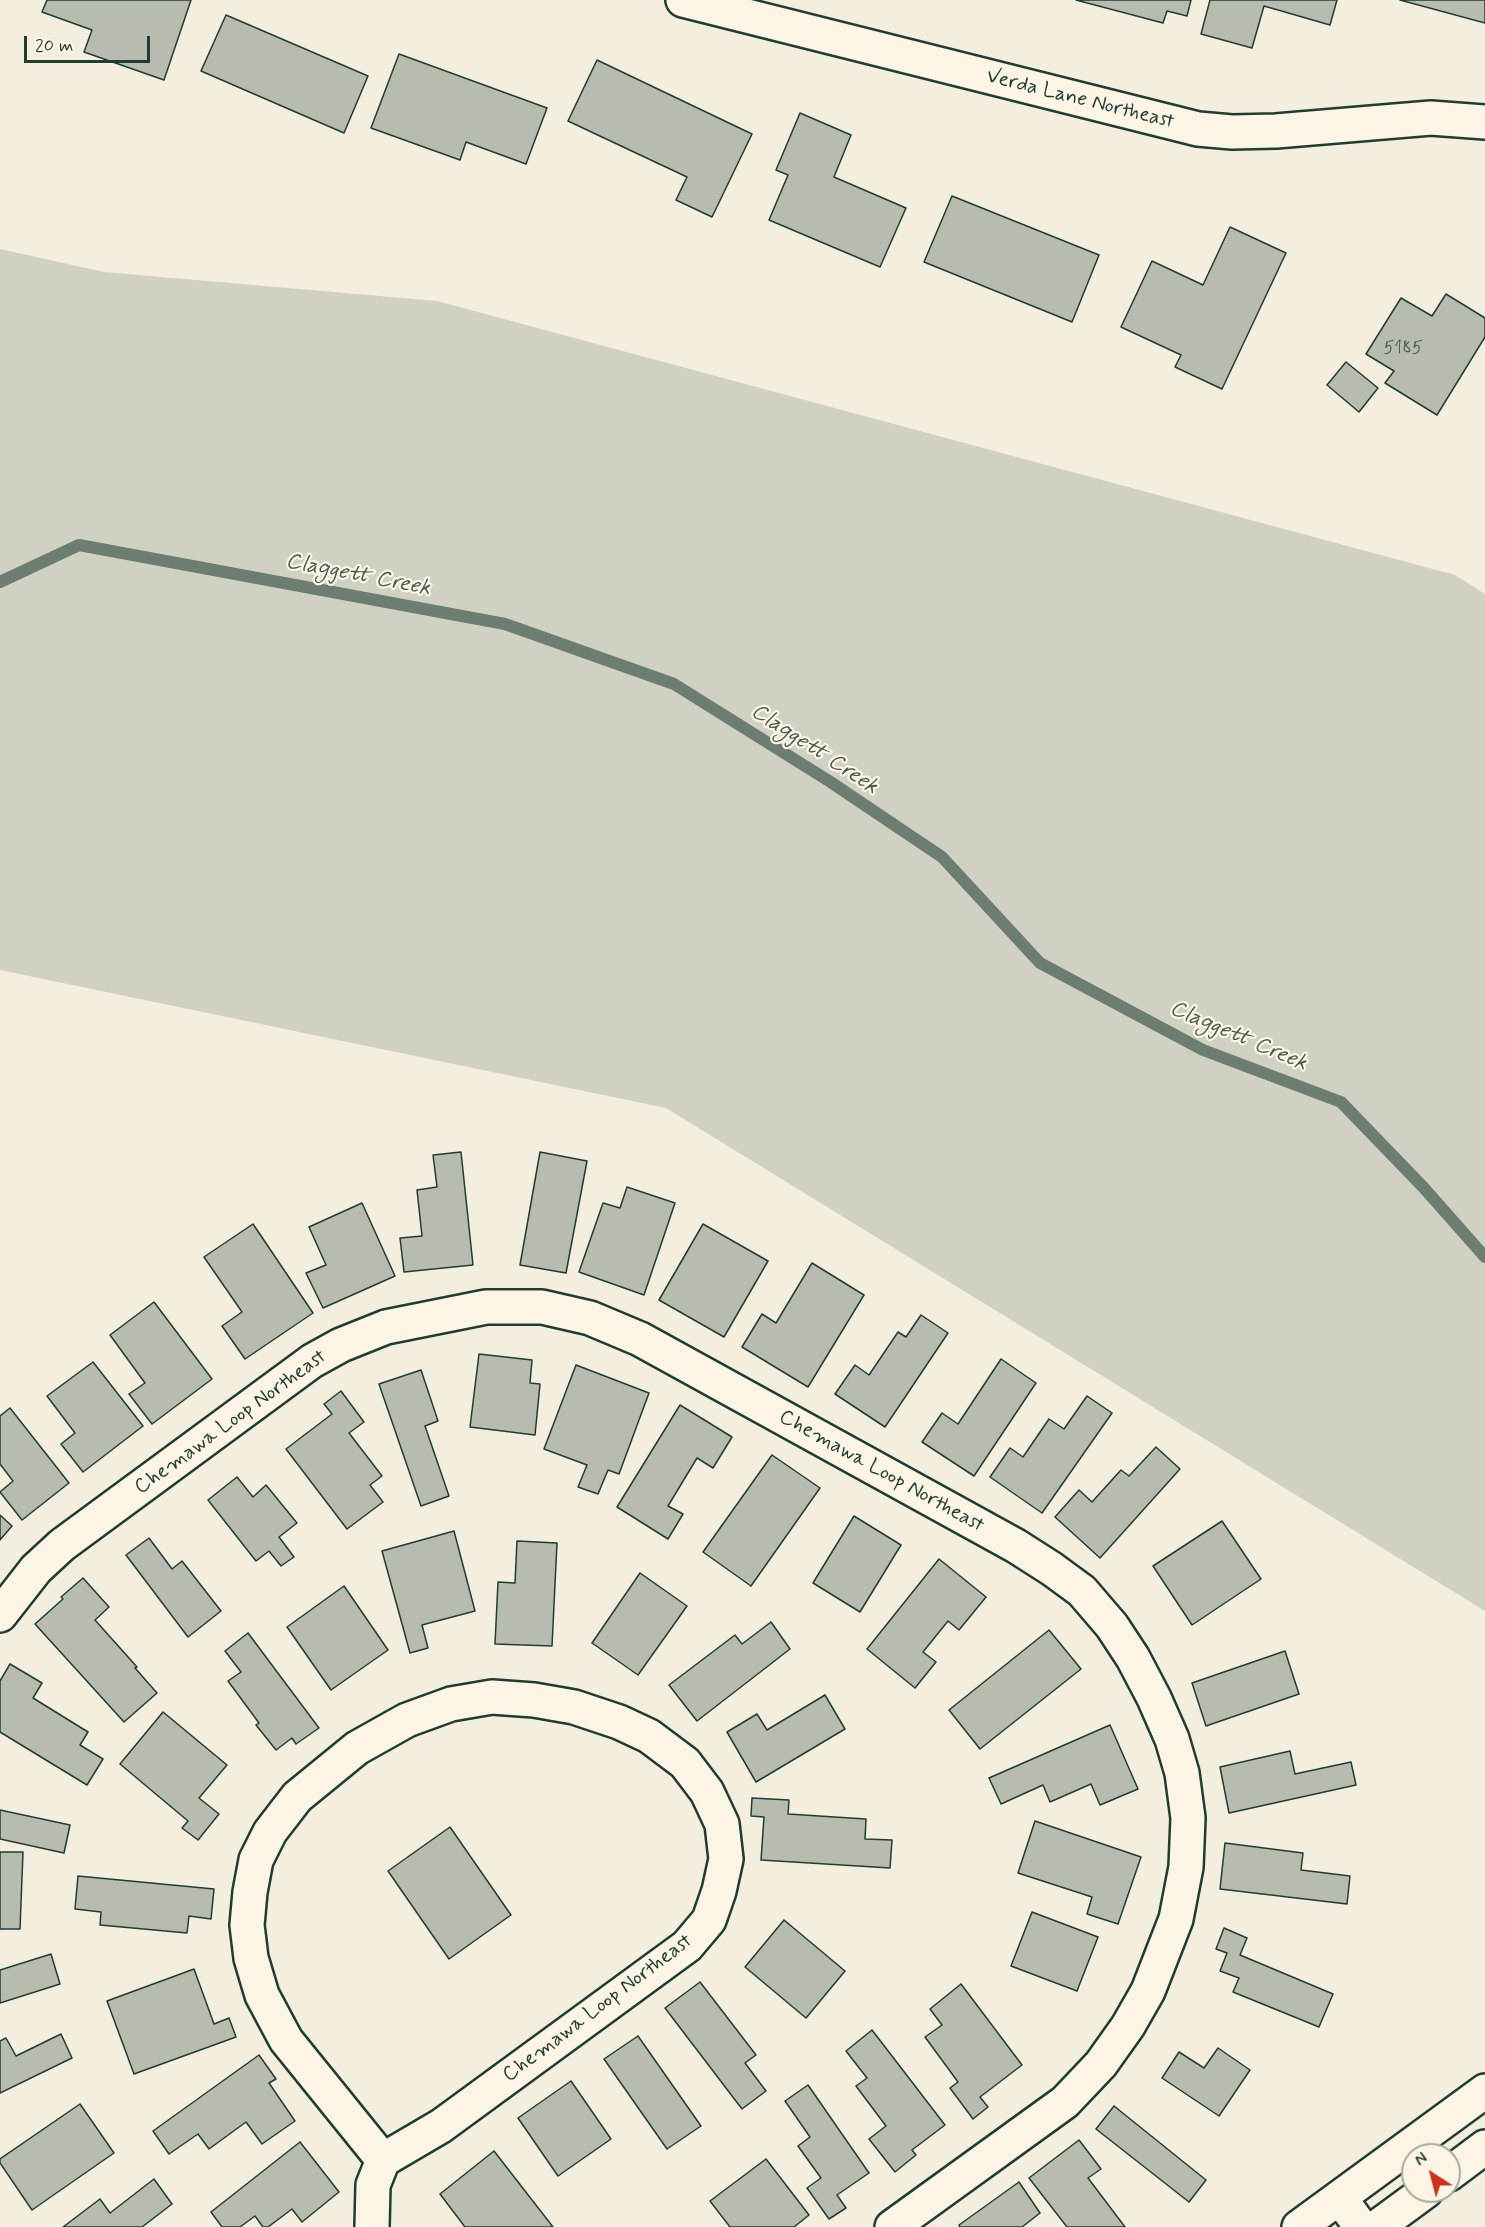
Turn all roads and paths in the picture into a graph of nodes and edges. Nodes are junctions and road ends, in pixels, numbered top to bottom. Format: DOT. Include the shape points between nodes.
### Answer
graph roads {
  1 [pos="683,0"];
  2 [pos="1485,122"];
  3 [pos="0,1615"];
  4 [pos="1485,2091"];
  5 [pos="1485,2147"];
  6 [pos="383,2160"];
  7 [pos="1461,2165"];
  8 [pos="1340,2198"];
  9 [pos="1410,2203"];
  10 [pos="372,2227"];
  11 [pos="892,2227"];
  12 [pos="1299,2227"];
  13 [pos="1361,2227"];
  14 [pos="1377,2227"];
  1 -- 2 [label="street, Verda Lane Northeast" via="1198,129 1276,131 1431,118"];
  3 -- 11 [label="street, Chemawa Loop Northeast" via="36,1569 62,1545 312,1361 386,1327 486,1307 542,1307 590,1318 640,1339 1052,1569 1082,1591 1112,1626 1133,1658 1172,1739 1182,1773 1188,1818 1186,1867 1176,1919 1148,1991 1101,2064 1065,2102"];
  4 -- 8 [label="street"];
  5 -- 7 [label="street"];
  6 -- 6 [label="street, Chemawa Loop Northeast" via="441,2126 678,1953 709,1920 726,1859 722,1824 707,1792 685,1763 649,1736 574,1707 534,1700 492,1697 451,1704 407,1719 357,1748 297,1797 270,1832 256,1860 247,1925 251,1958 262,1995 286,2040"];
  6 -- 10 [label="street" via="372,2185"];
  8 -- 12 [label="street"];
  8 -- 13 [label="street"];
  9 -- 14 [label="street"];
}
